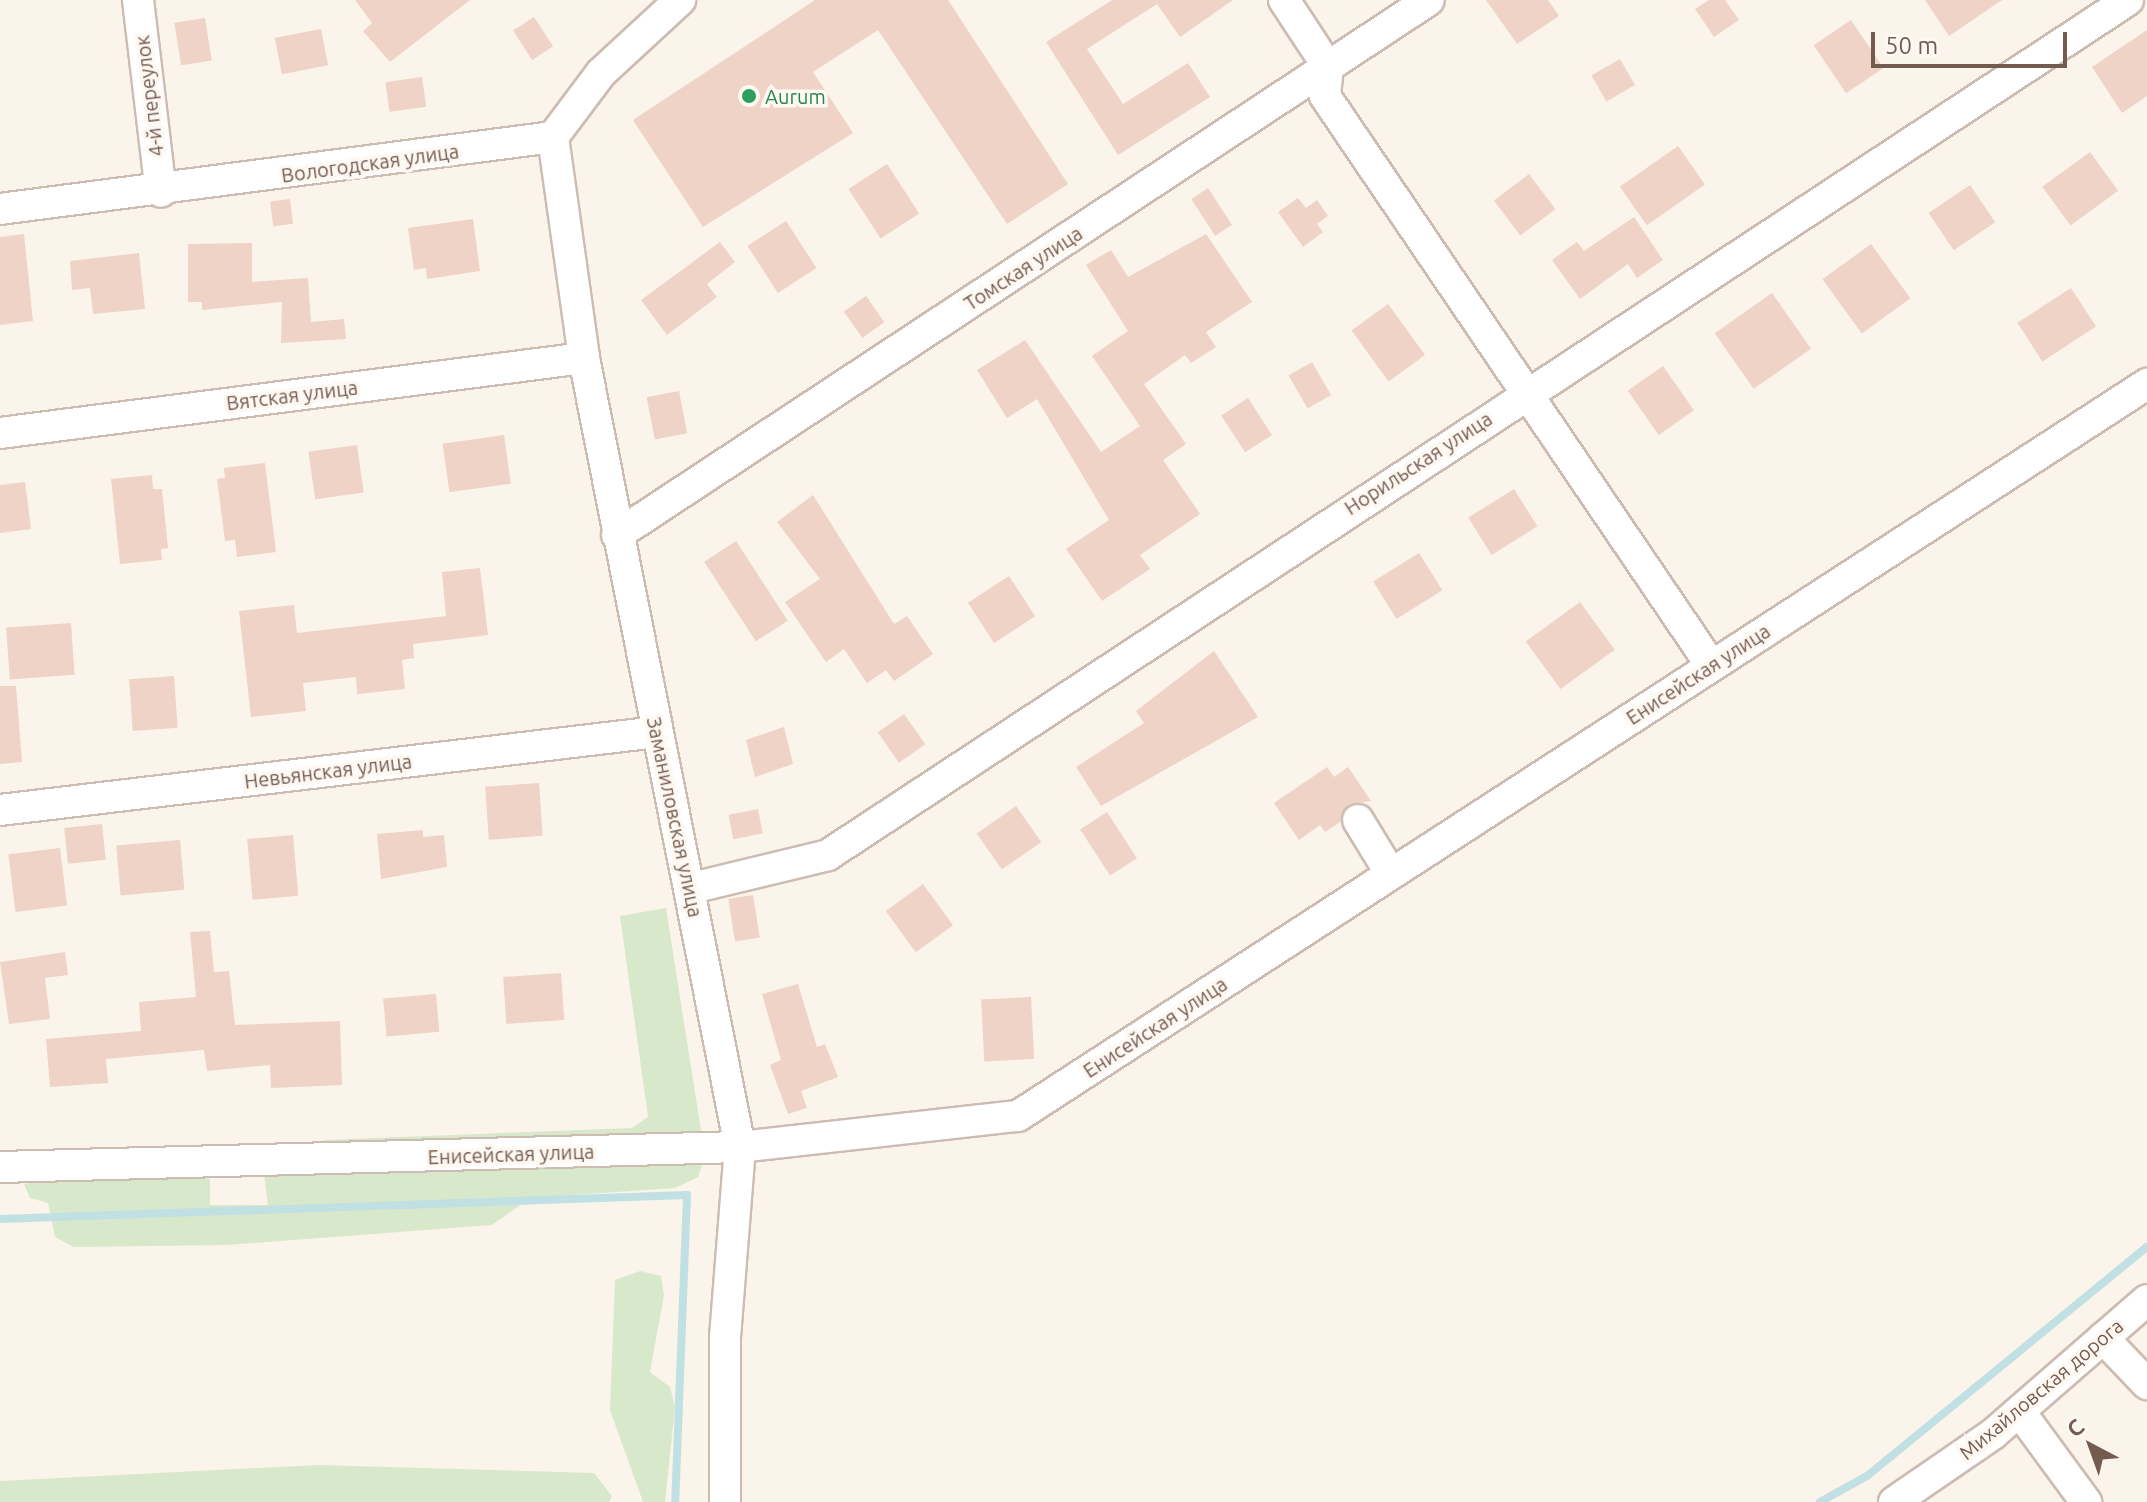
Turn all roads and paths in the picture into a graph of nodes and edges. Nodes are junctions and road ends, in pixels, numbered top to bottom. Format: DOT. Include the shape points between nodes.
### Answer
graph roads {
  1 [pos="138,0"];
  2 [pos="680,0"];
  3 [pos="1284,0"];
  4 [pos="1429,0"];
  5 [pos="2128,0"];
  6 [pos="1328,67"];
  7 [pos="553,137"];
  8 [pos="161,192"];
  9 [pos="0,209"];
  10 [pos="584,358"];
  11 [pos="2147,384"];
  12 [pos="1524,393"];
  13 [pos="0,433"];
  14 [pos="617,535"];
  15 [pos="1711,665"];
  16 [pos="657,732"];
  17 [pos="0,810"];
  18 [pos="1358,820"];
  19 [pos="1391,874"];
  20 [pos="692,888"];
  21 [pos="740,1147"];
  22 [pos="0,1167"];
  23 [pos="2147,1300"];
  24 [pos="2103,1338"];
  25 [pos="2147,1384"];
  26 [pos="2020,1412"];
  27 [pos="725,1502"];
  28 [pos="1894,1502"];
  29 [pos="2086,1502"];
  1 -- 8 [label="street, 4-й переулок"];
  2 -- 7 [label="street" via="601,73"];
  3 -- 6 [label="street"];
  4 -- 6 [label="street, Томская улица"];
  5 -- 12 [label="street, Норильская улица"];
  6 -- 12 [label="street" via="1325,96"];
  6 -- 14 [label="street, Томская улица"];
  7 -- 8 [label="street, Вологодская улица"];
  7 -- 10 [label="street, Заманиловская улица"];
  8 -- 9 [label="street, Вологодская улица"];
  10 -- 13 [label="street, Вятская улица"];
  10 -- 14 [label="street, Заманиловская улица"];
  11 -- 15 [label="street, Енисейская улица"];
  12 -- 15 [label="street"];
  12 -- 20 [label="street, Норильская улица" via="828,855"];
  14 -- 16 [label="street, Заманиловская улица"];
  15 -- 19 [label="street, Енисейская улица"];
  16 -- 17 [label="street, Невьянская улица"];
  16 -- 20 [label="street, Заманиловская улица"];
  18 -- 19 [label="street"];
  19 -- 21 [label="street, Енисейская улица" via="1018,1116"];
  20 -- 21 [label="street, Заманиловская улица"];
  21 -- 22 [label="street, Енисейская улица"];
  21 -- 27 [label="street, Заманиловская улица" via="725,1336"];
  23 -- 24 [label="street, Михайловская дорога"];
  24 -- 25 [label="street"];
  24 -- 26 [label="street, Михайловская дорога"];
  26 -- 28 [label="street, Михайловская дорога"];
  26 -- 29 [label="street"];
}
